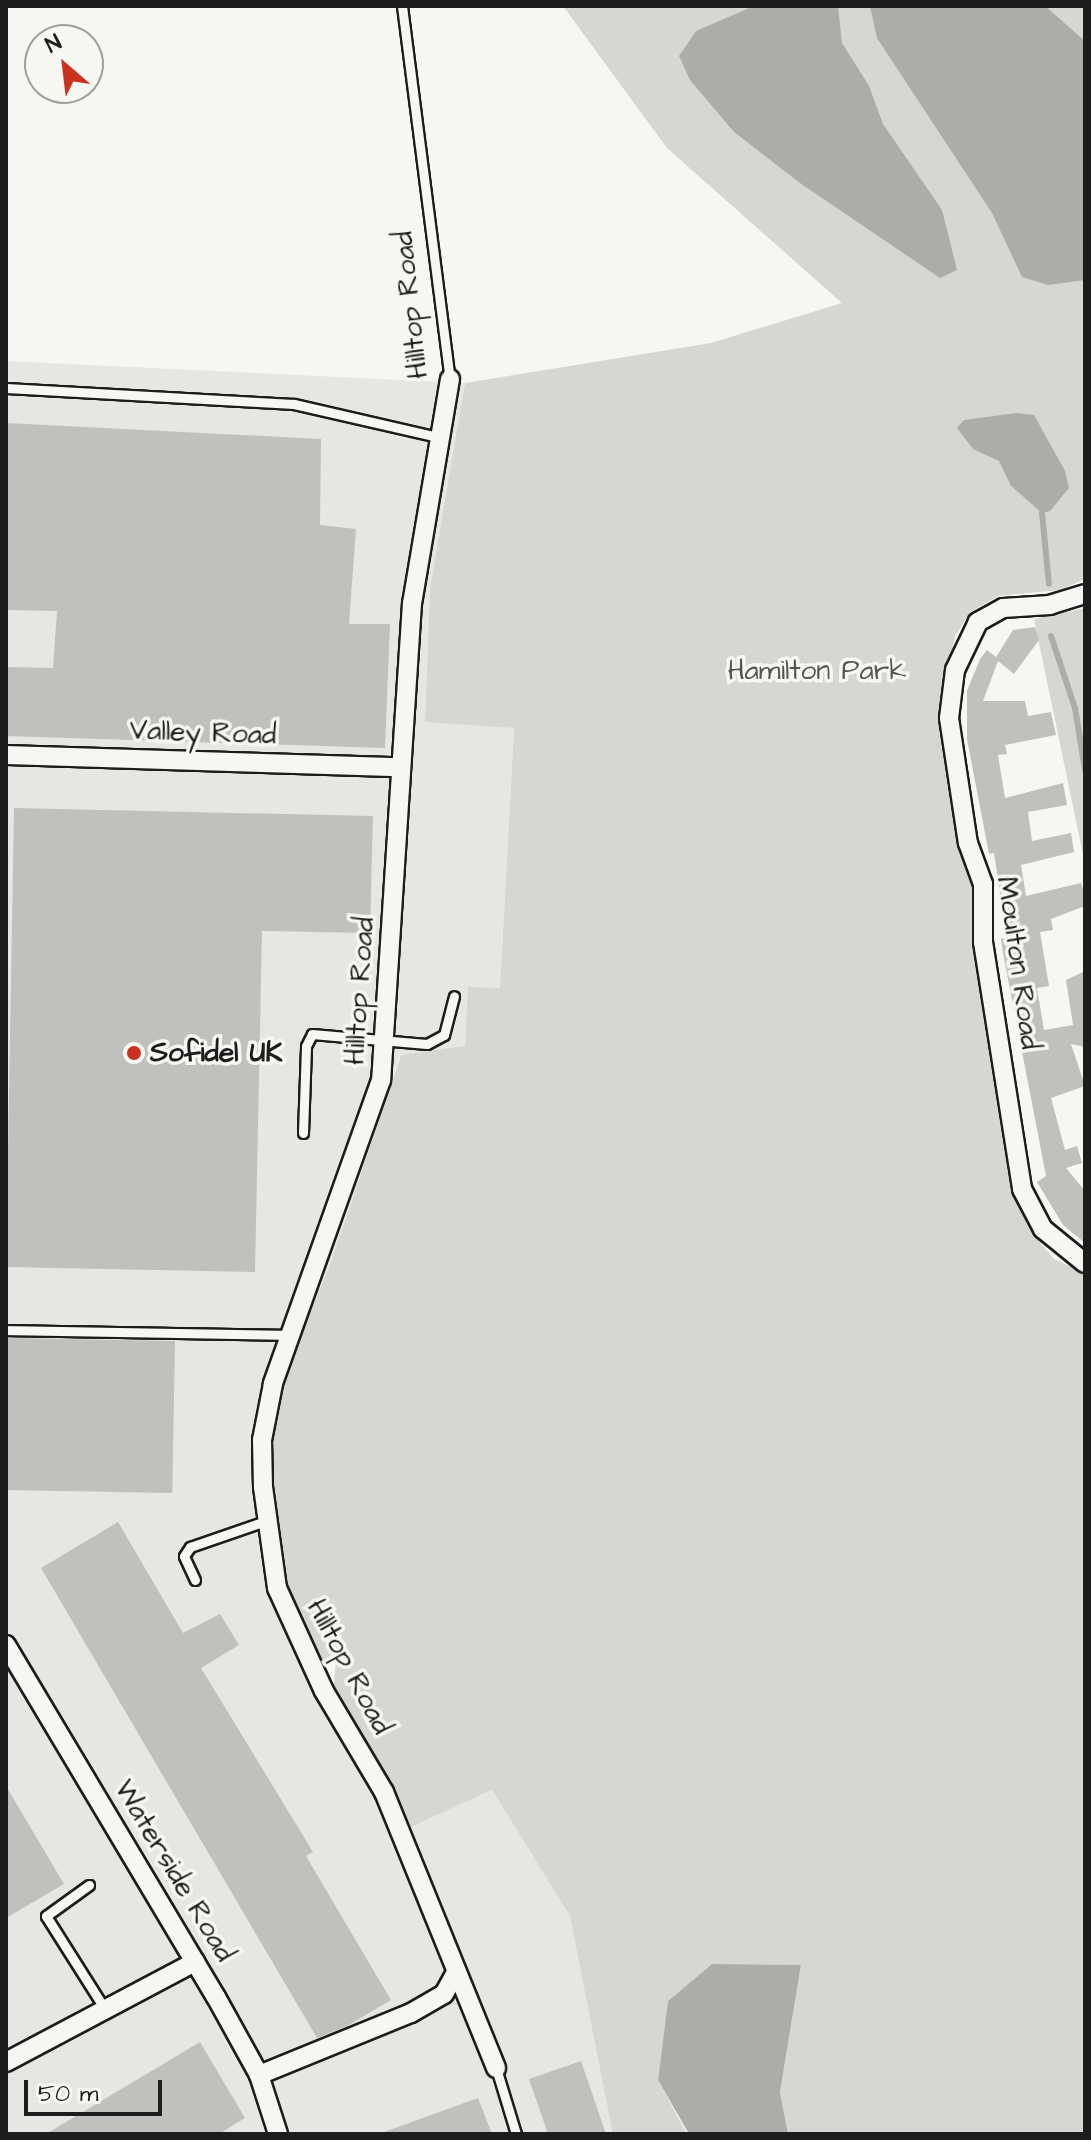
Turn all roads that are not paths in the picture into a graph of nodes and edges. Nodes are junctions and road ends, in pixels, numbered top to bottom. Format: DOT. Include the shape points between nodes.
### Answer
graph roads {
  1 [pos="402,6"];
  2 [pos="450,379"];
  3 [pos="6,388"];
  4 [pos="438,437"];
  5 [pos="1085,594"];
  6 [pos="6,755"];
  7 [pos="398,767"];
  8 [pos="454,996"];
  9 [pos="386,1041"];
  10 [pos="303,1133"];
  11 [pos="1085,1263"];
  12 [pos="6,1330"];
  13 [pos="289,1335"];
  14 [pos="265,1521"];
  15 [pos="195,1580"];
  16 [pos="6,1645"];
  17 [pos="89,1885"];
  18 [pos="195,1962"];
  19 [pos="455,1974"];
  20 [pos="106,2011"];
  21 [pos="6,2062"];
  22 [pos="496,2068"];
  23 [pos="259,2075"];
  24 [pos="278,2134"];
  25 [pos="516,2134"];
  1 -- 2 [label="lane, Hilltop Road"];
  2 -- 4 [label="street, Hilltop Road"];
  3 -- 4 [label="lane" via="294,404"];
  4 -- 7 [label="street, Hilltop Road" via="412,603"];
  5 -- 11 [label="street, Moulton Road" via="1050,605 1003,608 978,622 955,670 949,718 969,849 983,884 983,942 1022,1189 1048,1235"];
  6 -- 7 [label="street, Valley Road"];
  7 -- 9 [label="street, Hilltop Road"];
  8 -- 9 [label="lane" via="444,1035 427,1044"];
  9 -- 10 [label="lane" via="312,1034 306,1046"];
  9 -- 13 [label="street, Hilltop Road" via="381,1080"];
  12 -- 13 [label="lane"];
  13 -- 14 [label="street, Hilltop Road" via="262,1440"];
  14 -- 15 [label="lane" via="190,1547 184,1556"];
  14 -- 19 [label="street, Hilltop Road" via="277,1588 297,1636 384,1792"];
  16 -- 18 [label="street, Waterside Road"];
  17 -- 20 [label="lane" via="46,1916"];
  18 -- 20 [label="street"];
  18 -- 23 [label="street, Waterside Road"];
  19 -- 22 [label="street, Hilltop Road"];
  19 -- 23 [label="street" via="444,1994 411,2013"];
  20 -- 21 [label="street"];
  22 -- 25 [label="lane"];
  23 -- 24 [label="street, Waterside Road"];
}
